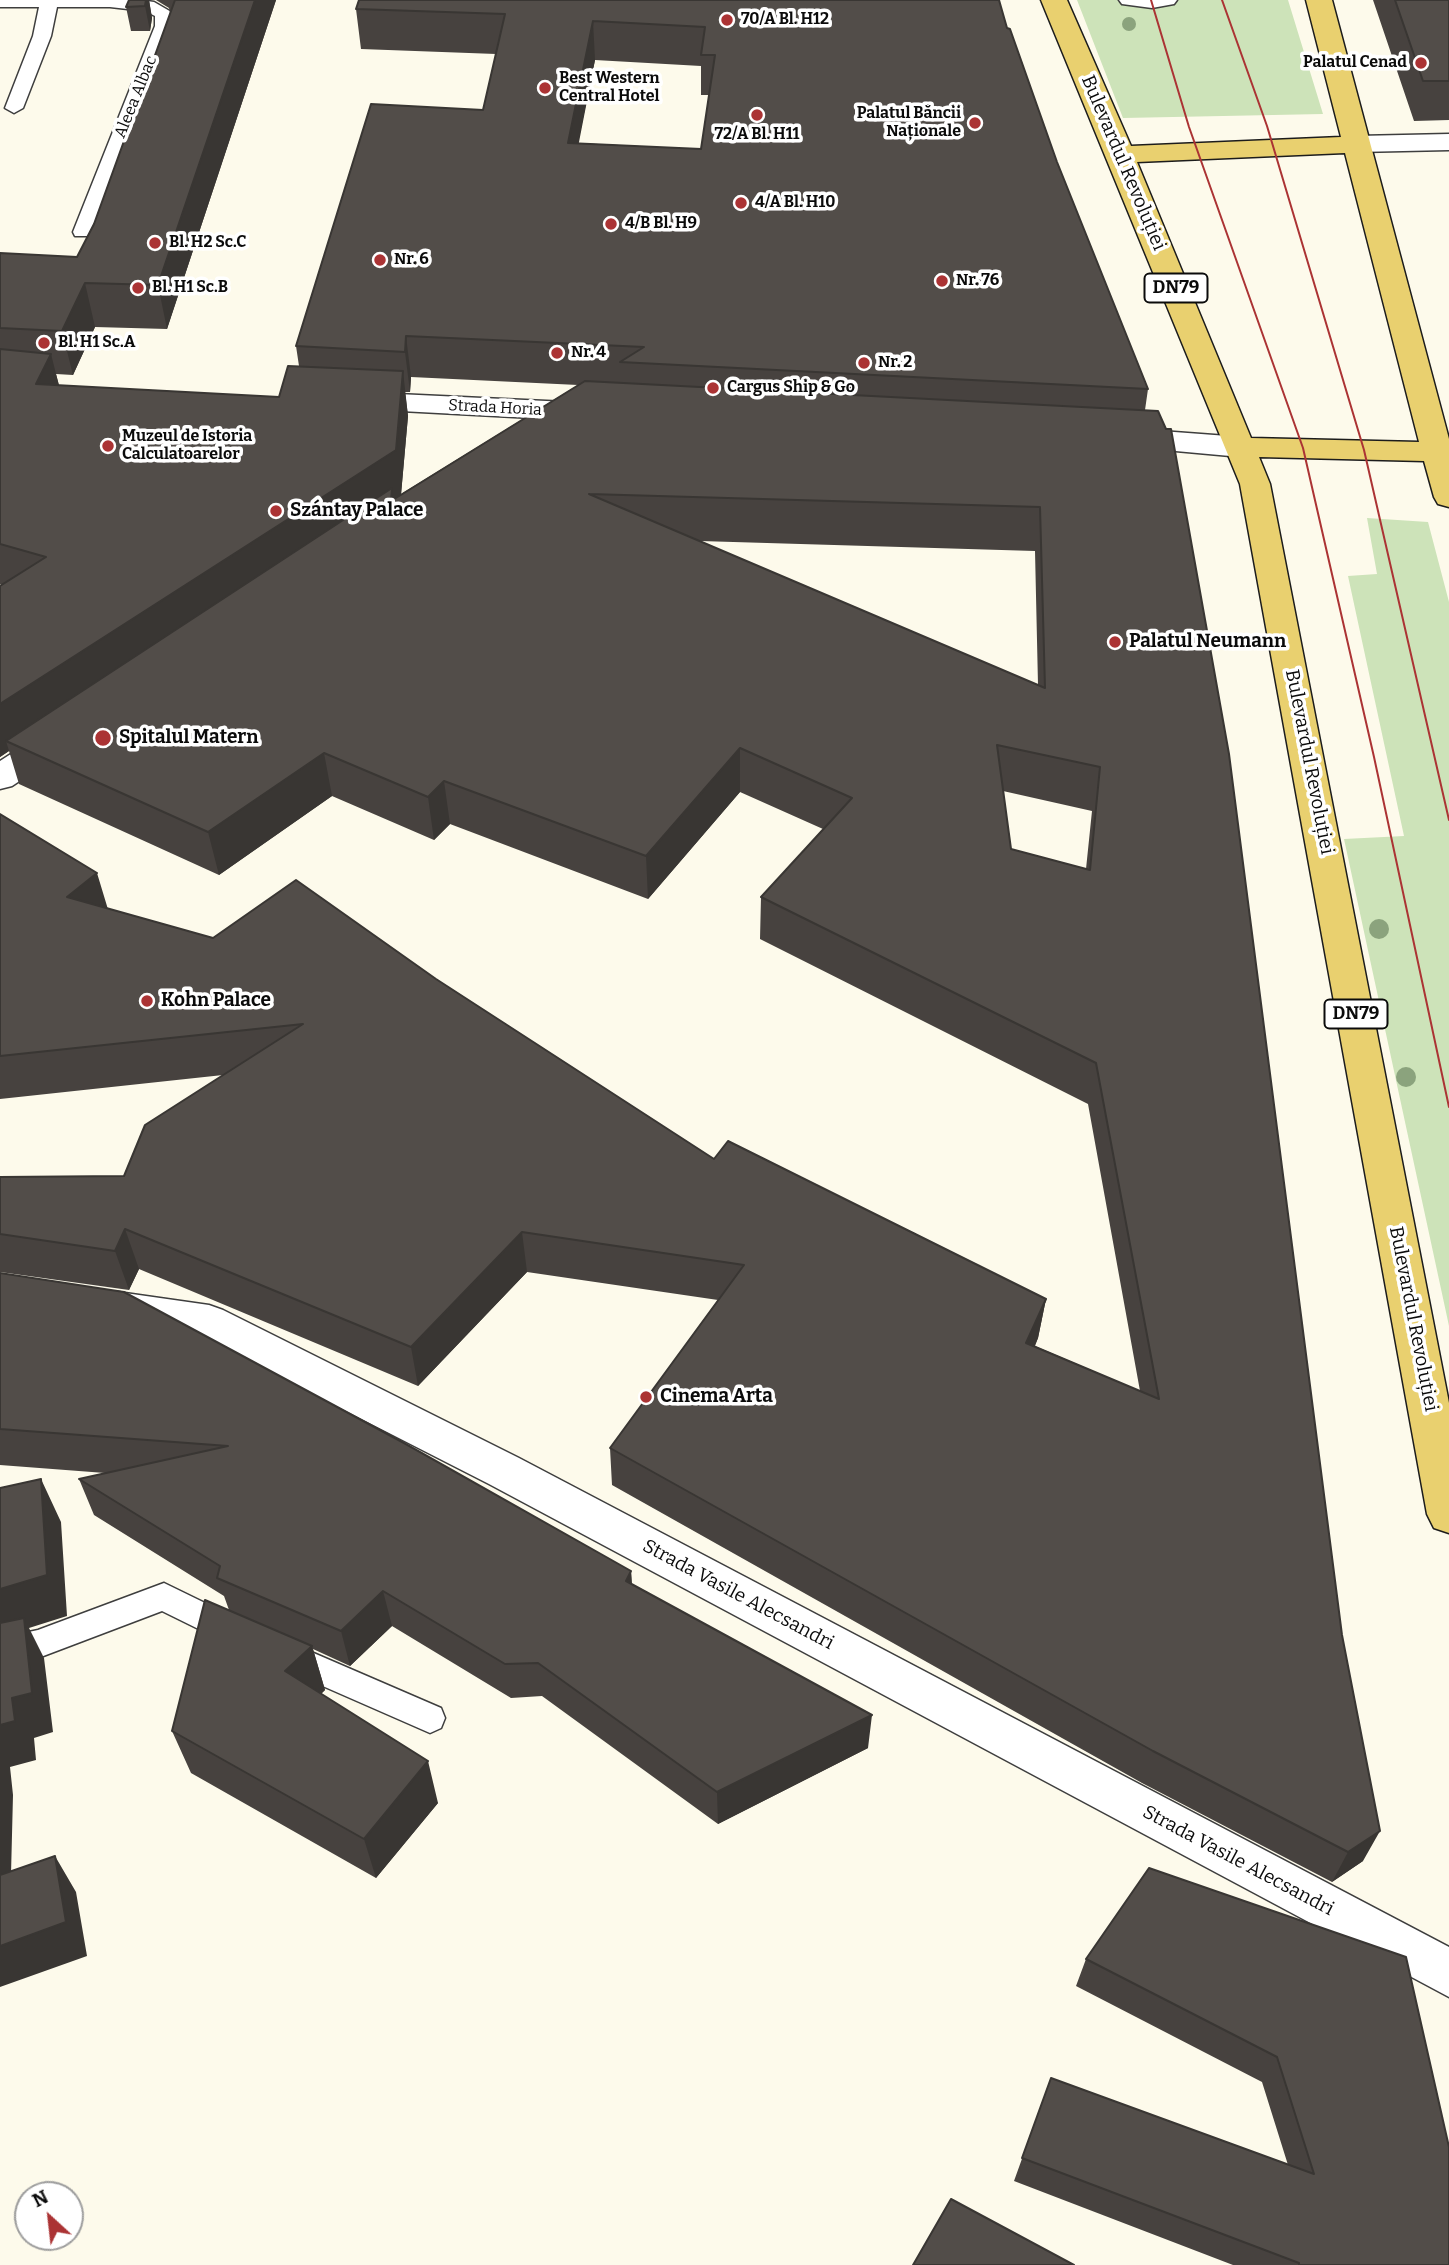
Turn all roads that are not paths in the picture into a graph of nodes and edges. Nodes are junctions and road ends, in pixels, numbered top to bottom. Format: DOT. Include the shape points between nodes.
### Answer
graph roads {
  1 [pos="1054,0"];
  2 [pos="1128,0"];
  3 [pos="1168,0"];
  4 [pos="1319,0"];
  5 [pos="110,1"];
  6 [pos="0,2"];
  7 [pos="49,2"];
  8 [pos="14,108"];
  9 [pos="1449,142"];
  10 [pos="1357,144"];
  11 [pos="1121,155"];
  12 [pos="82,232"];
  13 [pos="328,400"];
  14 [pos="555,411"];
  15 [pos="611,413"];
  16 [pos="1099,437"];
  17 [pos="509,441"];
  18 [pos="1241,447"];
  19 [pos="1442,452"];
  20 [pos="1449,497"];
  21 [pos="81,724"];
  22 [pos="0,777"];
  23 [pos="78,1303"];
  24 [pos="1449,1514"];
  25 [pos="38,1644"];
  26 [pos="0,1652"];
  27 [pos="430,1718"];
  28 [pos="1449,1973"];
  1 -- 11 [label="main road, Bulevardul Revoluției / DN79"];
  2 -- 3 [label="lane"];
  4 -- 10 [label="main road"];
  5 -- 7 [label="lane, Aleea Albac"];
  5 -- 12 [label="lane, Aleea Albac" via="164,13 164,26"];
  6 -- 7 [label="lane, Aleea Albac"];
  7 -- 8 [label="lane" via="43,36"];
  9 -- 10 [label="street"];
  10 -- 11 [label="main road"];
  10 -- 19 [label="main road"];
  11 -- 18 [label="main road, Bulevardul Revoluției / DN79"];
  13 -- 14 [label="street, Strada Horia"];
  14 -- 15 [label="street, Strada Horia"];
  14 -- 17 [label="street"];
  16 -- 18 [label="street"];
  18 -- 19 [label="main road"];
  18 -- 24 [label="main road, Bulevardul Revoluției / DN79" via="1263,514"];
  19 -- 20 [label="main road"];
  21 -- 22 [label="street"];
  23 -- 28 [label="street, Strada Vasile Alecsandri" via="209,1322 504,1471"];
  25 -- 26 [label="lane"];
  25 -- 27 [label="lane" via="164,1597"];
}
